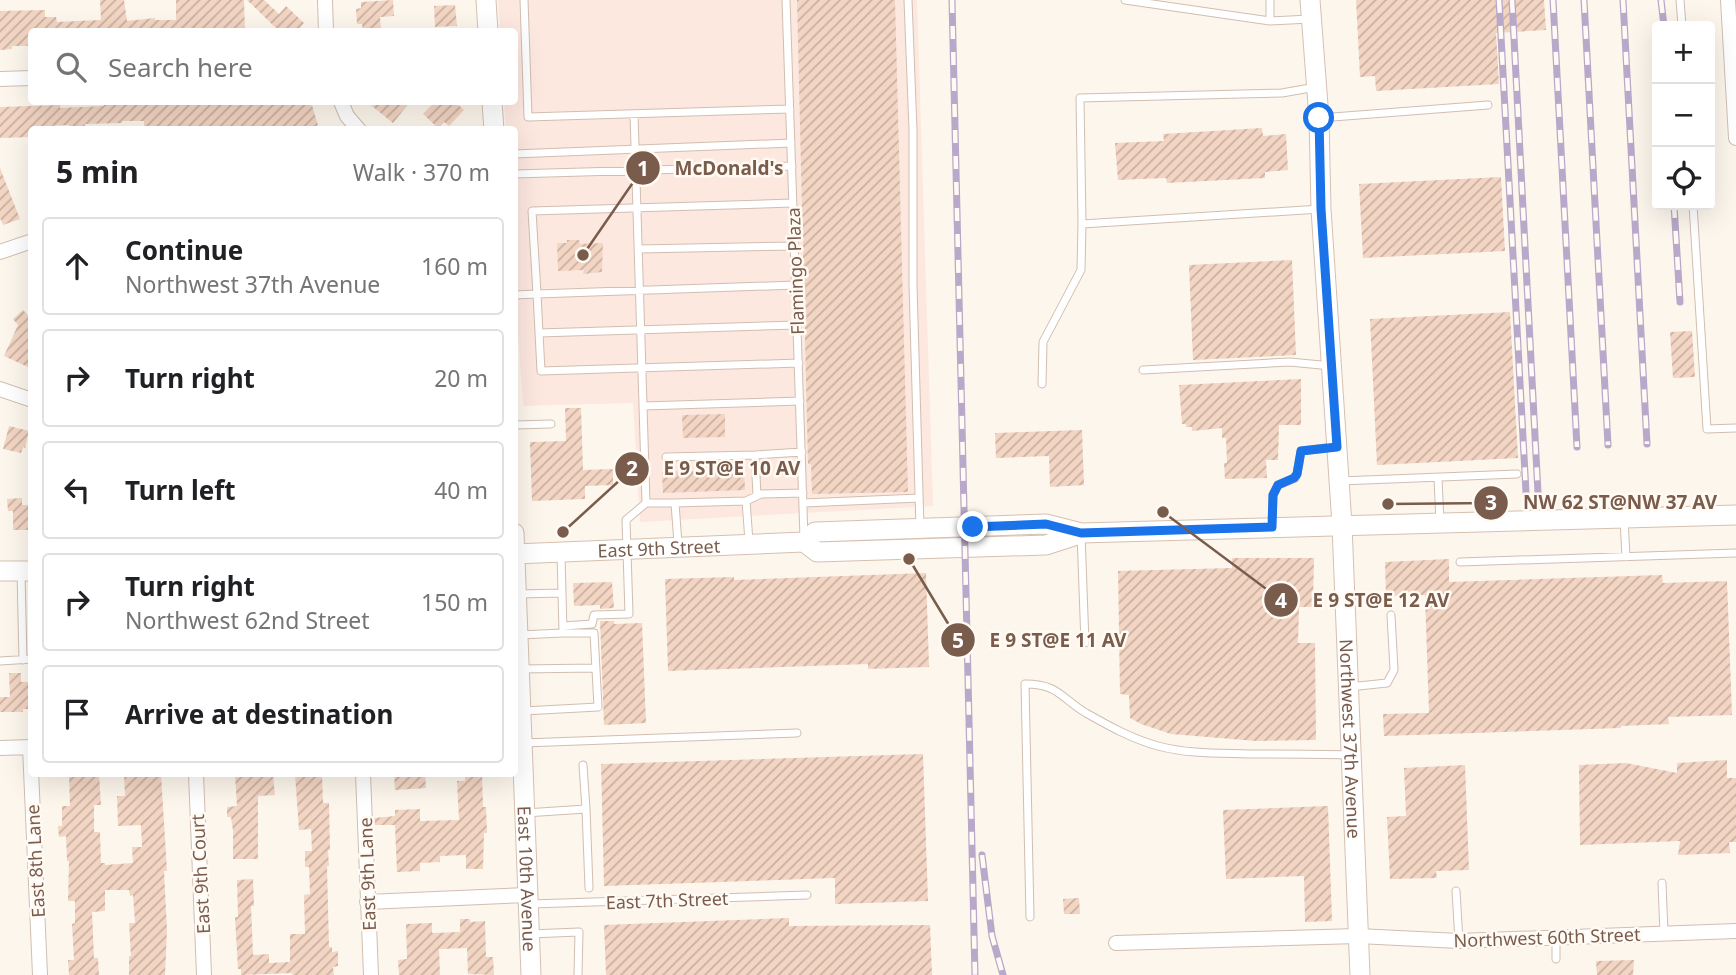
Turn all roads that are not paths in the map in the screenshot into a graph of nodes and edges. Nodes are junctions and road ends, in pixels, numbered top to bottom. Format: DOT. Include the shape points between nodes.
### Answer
graph roads {
  1 [pos="325,0"];
  2 [pos="486,0"];
  3 [pos="524,0"];
  4 [pos="786,0"];
  5 [pos="908,0"];
  6 [pos="1125,0"];
  7 [pos="1270,0"];
  8 [pos="1680,0"];
  9 [pos="1728,0"];
  10 [pos="1310,9"];
  11 [pos="1270,21"];
  12 [pos="1682,21"];
  13 [pos="326,28"];
  14 [pos="488,28"];
  15 [pos="28,78"];
  16 [pos="0,79"];
  17 [pos="1316,87"];
  18 [pos="342,105"];
  19 [pos="492,105"];
  20 [pos="1488,106"];
  21 [pos="790,109"];
  22 [pos="634,114"];
  23 [pos="1319,118"];
  24 [pos="356,126"];
  25 [pos="494,126"];
  26 [pos="1736,138"];
  27 [pos="791,143"];
  28 [pos="635,149"];
  29 [pos="518,154"];
  30 [pos="792,166"];
  31 [pos="636,170"];
  32 [pos="518,174"];
  33 [pos="793,203"];
  34 [pos="637,208"];
  35 [pos="1321,209"];
  36 [pos="1693,210"];
  37 [pos="1082,224"];
  38 [pos="28,242"];
  39 [pos="794,246"];
  40 [pos="639,249"];
  41 [pos="0,252"];
  42 [pos="796,285"];
  43 [pos="640,289"];
  44 [pos="537,294"];
  45 [pos="518,295"];
  46 [pos="797,325"];
  47 [pos="640,329"];
  48 [pos="539,333"];
  49 [pos="799,363"];
  50 [pos="1332,366"];
  51 [pos="641,369"];
  52 [pos="1143,370"];
  53 [pos="1042,384"];
  54 [pos="0,389"];
  55 [pos="28,399"];
  56 [pos="800,401"];
  57 [pos="643,406"];
  58 [pos="551,424"];
  59 [pos="518,425"];
  60 [pos="1736,428"];
  61 [pos="1337,447"];
  62 [pos="802,452"];
  63 [pos="755,455"];
  64 [pos="666,457"];
  65 [pos="1517,474"];
  66 [pos="1438,478"];
  67 [pos="1340,481"];
  68 [pos="803,493"];
  69 [pos="757,496"];
  70 [pos="919,498"];
  71 [pos="746,501"];
  72 [pos="646,503"];
  73 [pos="675,503"];
  74 [pos="804,503"];
  75 [pos="1736,515"];
  76 [pos="1624,518"];
  77 [pos="1440,523"];
  78 [pos="1342,525"];
  79 [pos="1272,527"];
  80 [pos="919,528"];
  81 [pos="1081,533"];
  82 [pos="973,536"];
  83 [pos="804,542"];
  84 [pos="749,546"];
  85 [pos="678,548"];
  86 [pos="626,550"];
  87 [pos="561,552"];
  88 [pos="1736,553"];
  89 [pos="518,554"];
  90 [pos="1626,557"];
  91 [pos="1460,562"];
  92 [pos="0,571"];
  93 [pos="26,571"];
  94 [pos="562,593"];
  95 [pos="518,594"];
  96 [pos="1391,615"];
  97 [pos="563,629"];
  98 [pos="518,635"];
  99 [pos="1085,643"];
  100 [pos="27,659"];
  101 [pos="0,660"];
  102 [pos="596,668"];
  103 [pos="520,669"];
  104 [pos="1348,687"];
  105 [pos="521,711"];
  106 [pos="797,733"];
  107 [pos="522,743"];
  108 [pos="28,747"];
  109 [pos="0,748"];
  110 [pos="1351,755"];
  111 [pos="583,765"];
  112 [pos="32,777"];
  113 [pos="195,777"];
  114 [pos="363,777"];
  115 [pos="586,809"];
  116 [pos="524,813"];
  117 [pos="1662,883"];
  118 [pos="589,888"];
  119 [pos="1457,891"];
  120 [pos="807,895"];
  121 [pos="528,900"];
  122 [pos="368,902"];
  123 [pos="1030,917"];
  124 [pos="1736,931"];
  125 [pos="1664,933"];
  126 [pos="529,934"];
  127 [pos="1358,936"];
  128 [pos="1556,937"];
  129 [pos="1459,941"];
  130 [pos="1116,943"];
  131 [pos="1556,959"];
  132 [pos="40,975"];
  133 [pos="204,975"];
  134 [pos="371,975"];
  135 [pos="531,975"];
  136 [pos="578,975"];
  137 [pos="1360,975"];
  1 -- 13 [label="street"];
  2 -- 14 [label="street"];
  3 -- 22 [label="lane" via="528,117"];
  4 -- 21 [label="lane, Flamingo Plaza"];
  5 -- 70 [label="lane"];
  6 -- 11 [label="lane"];
  7 -- 11 [label="lane"];
  8 -- 12 [label="lane"];
  9 -- 26 [label="street"];
  10 -- 11 [label="lane"];
  10 -- 17 [label="street, Northwest 37th Avenue"];
  15 -- 16 [label="street"];
  17 -- 23 [label="street, Northwest 37th Avenue"];
  17 -- 37 [label="lane" via="1282,93 1080,98"];
  18 -- 24 [label="street"];
  19 -- 25 [label="street"];
  20 -- 23 [label="lane"];
  21 -- 22 [label="lane"];
  21 -- 27 [label="lane, Flamingo Plaza"];
  22 -- 28 [label="lane"];
  23 -- 35 [label="street, Northwest 37th Avenue"];
  27 -- 28 [label="lane"];
  27 -- 30 [label="lane, Flamingo Plaza"];
  28 -- 29 [label="lane"];
  28 -- 31 [label="lane"];
  30 -- 31 [label="lane"];
  30 -- 33 [label="lane, Flamingo Plaza"];
  31 -- 32 [label="lane"];
  31 -- 34 [label="lane"];
  33 -- 34 [label="lane"];
  33 -- 39 [label="lane, Flamingo Plaza"];
  34 -- 40 [label="lane"];
  34 -- 44 [label="lane" via="532,211"];
  35 -- 37 [label="lane"];
  35 -- 50 [label="street, Northwest 37th Avenue"];
  36 -- 60 [label="lane" via="1707,429"];
  37 -- 53 [label="lane" via="1081,270 1043,342"];
  38 -- 41 [label="street"];
  39 -- 40 [label="lane"];
  39 -- 42 [label="lane, Flamingo Plaza"];
  40 -- 43 [label="lane"];
  42 -- 43 [label="lane"];
  42 -- 46 [label="lane, Flamingo Plaza"];
  43 -- 44 [label="lane"];
  43 -- 47 [label="lane"];
  44 -- 45 [label="lane"];
  44 -- 48 [label="lane"];
  46 -- 47 [label="lane"];
  46 -- 49 [label="lane, Flamingo Plaza"];
  47 -- 48 [label="lane"];
  47 -- 51 [label="lane"];
  48 -- 51 [label="lane" via="541,371"];
  49 -- 51 [label="lane"];
  49 -- 56 [label="lane, Flamingo Plaza"];
  50 -- 52 [label="lane" via="1290,362"];
  50 -- 61 [label="street, Northwest 37th Avenue"];
  51 -- 57 [label="lane"];
  54 -- 55 [label="street"];
  56 -- 57 [label="lane"];
  56 -- 62 [label="lane, Flamingo Plaza"];
  57 -- 72 [label="lane"];
  58 -- 59 [label="lane"];
  61 -- 67 [label="street, Northwest 37th Avenue"];
  61 -- 79 [label="lane" via="1301,451 1297,474 1278,485 1273,495"];
  62 -- 63 [label="lane"];
  62 -- 68 [label="lane, Flamingo Plaza"];
  63 -- 64 [label="lane"];
  63 -- 69 [label="lane"];
  65 -- 66 [label="lane"];
  66 -- 67 [label="lane"];
  66 -- 77 [label="lane"];
  67 -- 78 [label="street, Northwest 37th Avenue"];
  68 -- 69 [label="lane"];
  68 -- 74 [label="lane, Flamingo Plaza"];
  69 -- 71 [label="lane"];
  70 -- 74 [label="lane"];
  70 -- 80 [label="lane"];
  71 -- 73 [label="lane"];
  71 -- 84 [label="lane"];
  72 -- 73 [label="lane"];
  72 -- 86 [label="lane" via="626,520"];
  73 -- 85 [label="lane"];
  74 -- 83 [label="lane, Flamingo Plaza"];
  75 -- 76 [label="street"];
  76 -- 77 [label="street"];
  76 -- 90 [label="lane"];
  77 -- 78 [label="street"];
  78 -- 79 [label="street"];
  78 -- 104 [label="street, Northwest 37th Avenue"];
  79 -- 81 [label="street"];
  80 -- 82 [label="street, East 9th Street"];
  80 -- 83 [label="street, East 9th Street" via="816,532"];
  81 -- 82 [label="street" via="1046,545"];
  81 -- 99 [label="lane"];
  82 -- 83 [label="street, East 9th Street" via="817,552"];
  83 -- 84 [label="street, East 9th Street"];
  84 -- 85 [label="street, East 9th Street"];
  85 -- 86 [label="street, East 9th Street"];
  86 -- 87 [label="street, East 9th Street"];
  86 -- 97 [label="lane" via="629,614 594,615 592,624"];
  87 -- 89 [label="street, East 9th Street"];
  87 -- 94 [label="lane"];
  88 -- 90 [label="lane"];
  90 -- 91 [label="lane"];
  92 -- 93 [label="street"];
  93 -- 100 [label="lane"];
  94 -- 95 [label="lane"];
  94 -- 97 [label="lane"];
  96 -- 104 [label="lane" via="1394,670 1387,683"];
  97 -- 98 [label="lane"];
  97 -- 102 [label="lane" via="594,633"];
  98 -- 103 [label="street, East 10th Avenue"];
  100 -- 101 [label="lane"];
  102 -- 103 [label="lane"];
  102 -- 105 [label="lane" via="598,707"];
  103 -- 105 [label="street, East 10th Avenue"];
  104 -- 110 [label="street, Northwest 37th Avenue"];
  105 -- 107 [label="street, East 10th Avenue"];
  106 -- 107 [label="lane"];
  107 -- 116 [label="street, East 10th Avenue"];
  108 -- 109 [label="street"];
  110 -- 123 [label="lane" via="1172,750 1114,729 1054,688 1025,684"];
  110 -- 127 [label="street, Northwest 37th Avenue"];
  111 -- 115 [label="lane"];
  112 -- 132 [label="street, East 8th Lane"];
  113 -- 133 [label="street, East 9th Court"];
  114 -- 122 [label="street, East 9th Lane"];
  115 -- 116 [label="lane"];
  115 -- 118 [label="lane"];
  116 -- 121 [label="street, East 10th Avenue"];
  117 -- 125 [label="lane"];
  119 -- 129 [label="lane"];
  120 -- 121 [label="lane, East 7th Street"];
  121 -- 122 [label="street, East 7th Street"];
  121 -- 126 [label="street, East 10th Avenue"];
  122 -- 134 [label="street, East 9th Lane"];
  124 -- 125 [label="street, Northwest 60th Street"];
  125 -- 128 [label="street, Northwest 60th Street"];
  126 -- 135 [label="street, East 10th Avenue"];
  126 -- 136 [label="lane" via="579,932"];
  127 -- 129 [label="street, Northwest 60th Street"];
  127 -- 130 [label="street, Northwest 60th Street"];
  127 -- 137 [label="street, Northwest 37th Avenue"];
  128 -- 129 [label="street, Northwest 60th Street"];
  128 -- 131 [label="lane"];
}
